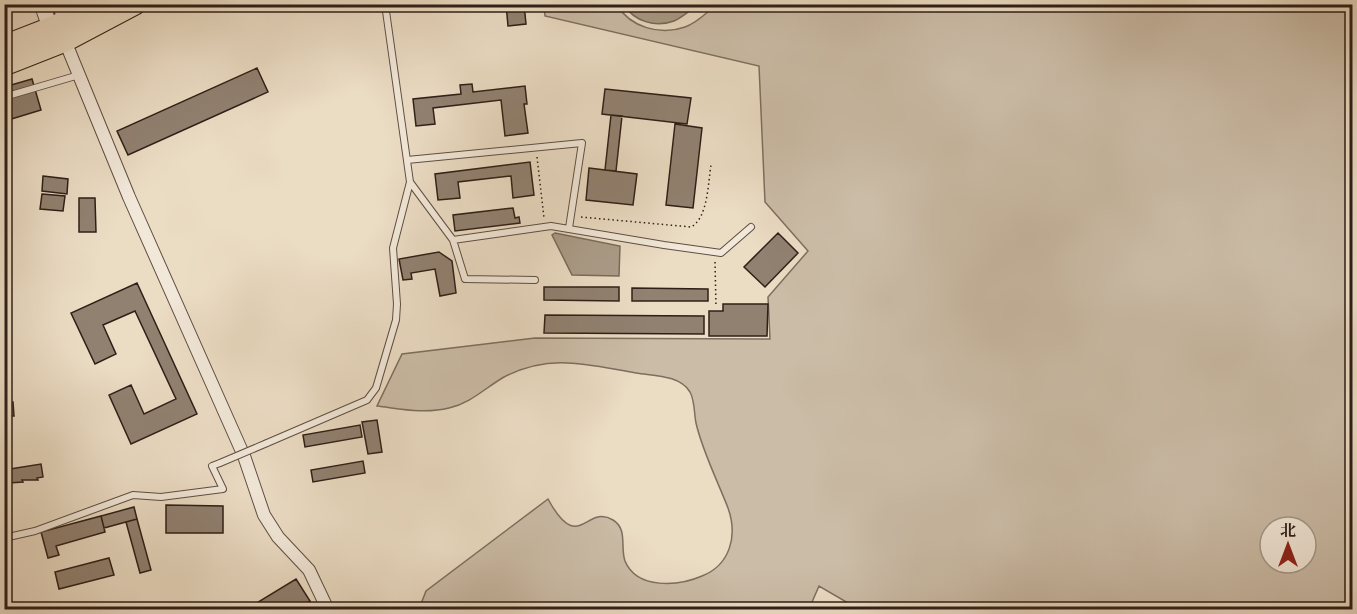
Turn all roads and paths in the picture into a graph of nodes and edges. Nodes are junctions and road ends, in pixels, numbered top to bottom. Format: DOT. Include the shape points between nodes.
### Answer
graph roads {
  1 [pos="42,4"];
  2 [pos="100,4"];
  3 [pos="135,4"];
  4 [pos="385,4"];
  5 [pos="62,30"];
  6 [pos="4,46"];
  7 [pos="4,65"];
  8 [pos="79,75"];
  9 [pos="4,97"];
  10 [pos="536,147"];
  11 [pos="407,160"];
  12 [pos="711,165"];
  13 [pos="410,182"];
  14 [pos="571,216"];
  15 [pos="544,227"];
  16 [pos="751,227"];
  17 [pos="569,228"];
  18 [pos="453,240"];
  19 [pos="715,252"];
  20 [pos="535,280"];
  21 [pos="716,307"];
  22 [pos="4,538"];
  23 [pos="328,609"];
  1 -- 5 [label="street"];
  2 -- 5 [label="highway"];
  3 -- 5 [label="highway"];
  4 -- 11 [label="lane"];
  5 -- 6 [label="highway"];
  5 -- 7 [label="highway"];
  5 -- 8 [label="street"];
  8 -- 9 [label="lane"];
  8 -- 23 [label="street" via="244,456 264,515 278,537 309,570"];
  10 -- 11 [label="lane"];
  10 -- 14 [label="lane" via="582,143"];
  10 -- 15 [label="path"];
  11 -- 13 [label="lane"];
  12 -- 14 [label="path" via="703,214 691,227"];
  13 -- 18 [label="lane"];
  13 -- 22 [label="lane, bridge" via="393,248 396,320 374,392 363,403 212,466 223,489 161,497 134,495 35,531"];
  14 -- 17 [label="lane"];
  15 -- 17 [label="lane"];
  15 -- 18 [label="lane"];
  16 -- 19 [label="lane" via="721,253"];
  17 -- 19 [label="lane"];
  18 -- 20 [label="lane" via="465,279"];
  19 -- 21 [label="path"];
}
